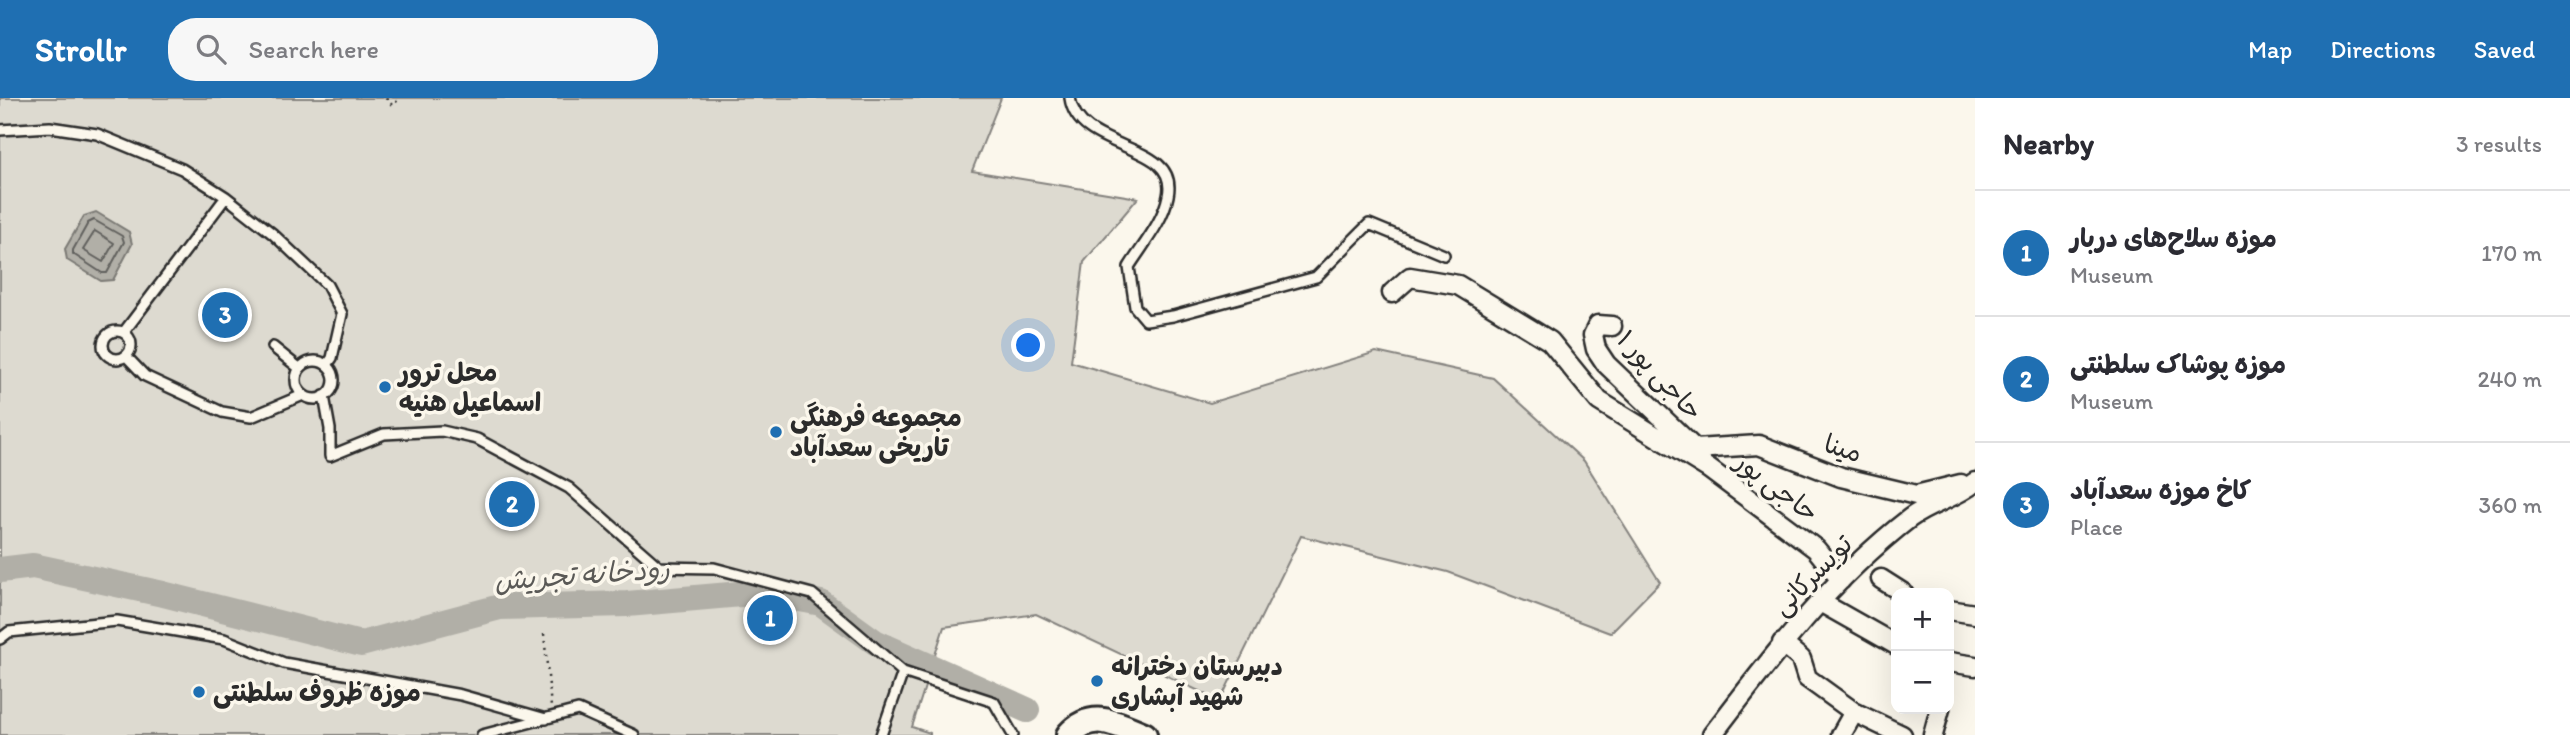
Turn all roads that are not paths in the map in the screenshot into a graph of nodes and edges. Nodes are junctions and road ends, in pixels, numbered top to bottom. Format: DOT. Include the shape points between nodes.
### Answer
graph roads {
  1 [pos="1070,98"];
  2 [pos="0,130"];
  3 [pos="226,197"];
  4 [pos="1444,255"];
  5 [pos="1392,293"];
  6 [pos="1612,326"];
  7 [pos="124,332"];
  8 [pos="273,347"];
  9 [pos="126,356"];
  10 [pos="327,365"];
  11 [pos="299,368"];
  12 [pos="303,395"];
  13 [pos="324,396"];
  14 [pos="1695,449"];
  15 [pos="1709,469"];
  16 [pos="1975,481"];
  17 [pos="1881,579"];
  18 [pos="1841,580"];
  19 [pos="1895,588"];
  20 [pos="1820,602"];
  21 [pos="1954,611"];
  22 [pos="1975,614"];
  23 [pos="0,639"];
  24 [pos="1891,642"];
  25 [pos="1782,643"];
  26 [pos="1954,663"];
  27 [pos="1975,666"];
  28 [pos="903,672"];
  29 [pos="1854,712"];
  30 [pos="1939,714"];
  31 [pos="549,718"];
  32 [pos="482,735"];
  33 [pos="634,735"];
  34 [pos="881,735"];
  35 [pos="1013,735"];
  36 [pos="1069,735"];
  37 [pos="1144,735"];
  38 [pos="1712,735"];
  39 [pos="1842,735"];
  40 [pos="1902,735"];
  41 [pos="1933,735"];
  1 -- 4 [label="lane" via="1072,111 1089,130 1153,159 1166,170 1168,198 1129,267 1135,307 1146,320 1317,277 1369,225"];
  2 -- 3 [label="lane" via="50,127 97,134 182,169"];
  3 -- 7 [label="lane"];
  3 -- 10 [label="lane" via="274,234 327,285 342,314"];
  5 -- 15 [label="street" via="1410,277 1458,285 1550,341 1599,401"];
  6 -- 14 [label="street, حاجی پور ۱" via="1598,325 1593,335 1596,349"];
  7 -- 9 [label="lane" via="131,344"];
  7 -- 9 [label="lane" via="110,333 103,346 110,357"];
  8 -- 11 [label="lane"];
  9 -- 12 [label="lane" via="145,376 222,412 251,416"];
  10 -- 11 [label="lane" via="310,361"];
  10 -- 13 [label="lane" via="334,381"];
  11 -- 12 [label="lane" via="295,379"];
  12 -- 13 [label="lane" via="313,399"];
  13 -- 28 [label="lane" via="331,456 384,434 443,431 477,439 569,488 659,567 714,568 812,594"];
  14 -- 15 [label="street, حاجی پور ۱"];
  14 -- 16 [label="street, مینا" via="1759,445 1841,477 1916,495"];
  15 -- 18 [label="street, حاجی پور" via="1816,549"];
  16 -- 18 [label="street, تویسرکانی" via="1965,491 1912,516"];
  17 -- 19 [label="street"];
  18 -- 20 [label="street, تویسرکانی"];
  20 -- 24 [label="street"];
  20 -- 25 [label="street, تویسرکانی"];
  21 -- 22 [label="street"];
  23 -- 31 [label="lane" via="9,632 117,621 224,639 284,663 461,695"];
  25 -- 29 [label="street" via="1801,659 1807,678"];
  25 -- 38 [label="street, تویسرکانی"];
  26 -- 27 [label="street"];
  28 -- 34 [label="lane"];
  28 -- 35 [label="lane" via="994,702"];
  29 -- 39 [label="street"];
  29 -- 40 [label="street"];
  30 -- 41 [label="street"];
  31 -- 32 [label="lane"];
  31 -- 33 [label="lane" via="578,710"];
  36 -- 37 [label="main road" via="1078,725 1094,721 1115,723"];
}
